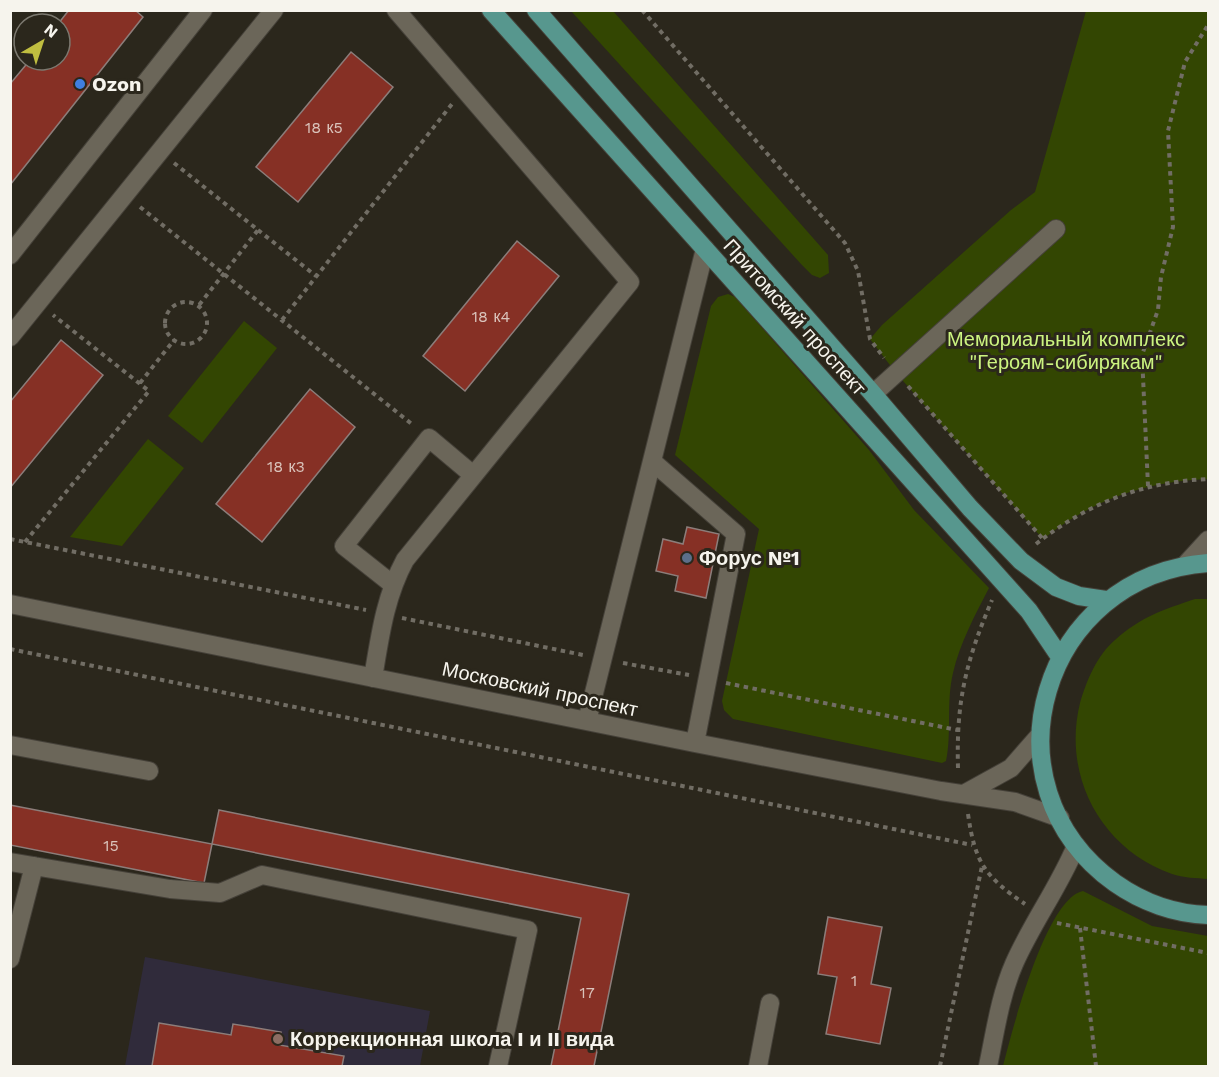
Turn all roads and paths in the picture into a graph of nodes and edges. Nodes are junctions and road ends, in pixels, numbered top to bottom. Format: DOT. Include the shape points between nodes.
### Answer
graph roads {
  1 [pos="203,10"];
  2 [pos="274,10"];
  3 [pos="396,10"];
  4 [pos="491,10"];
  5 [pos="536,10"];
  6 [pos="642,10"];
  7 [pos="1209,25"];
  8 [pos="464,89"];
  9 [pos="160,153"];
  10 [pos="125,196"];
  11 [pos="1056,229"];
  12 [pos="258,230"];
  13 [pos="705,249"];
  14 [pos="10,255"];
  15 [pos="224,274"];
  16 [pos="316,276"];
  17 [pos="38,303"];
  18 [pos="199,305"];
  19 [pos="282,320"];
  20 [pos="10,338"];
  21 [pos="174,340"];
  22 [pos="897,373"];
  23 [pos="140,383"];
  24 [pos="873,393"];
  25 [pos="429,438"];
  26 [pos="653,462"];
  27 [pos="473,475"];
  28 [pos="1209,479"];
  29 [pos="1148,486"];
  30 [pos="10,538"];
  31 [pos="1043,539"];
  32 [pos="1209,540"];
  33 [pos="25,542"];
  34 [pos="1036,544"];
  35 [pos="1209,563"];
  36 [pos="1186,564"];
  37 [pos="392,584"];
  38 [pos="993,596"];
  39 [pos="1106,600"];
  40 [pos="10,604"];
  41 [pos="384,614"];
  42 [pos="10,649"];
  43 [pos="1060,657"];
  44 [pos="603,659"];
  45 [pos="373,678"];
  46 [pos="707,679"];
  47 [pos="587,721"];
  48 [pos="957,730"];
  49 [pos="1039,736"];
  50 [pos="694,743"];
  51 [pos="10,745"];
  52 [pos="958,768"];
  53 [pos="150,771"];
  54 [pos="965,800"];
  55 [pos="1060,818"];
  56 [pos="972,845"];
  57 [pos="1076,846"];
  58 [pos="10,862"];
  59 [pos="34,866"];
  60 [pos="982,866"];
  61 [pos="1027,905"];
  62 [pos="1209,915"];
  63 [pos="1053,922"];
  64 [pos="1080,928"];
  65 [pos="1209,953"];
  66 [pos="10,959"];
  67 [pos="770,1003"];
  68 [pos="498,1066"];
  69 [pos="758,1066"];
  70 [pos="940,1066"];
  71 [pos="988,1066"];
  72 [pos="1096,1066"];
  1 -- 14 [label="street"];
  2 -- 9 [label="street"];
  3 -- 8 [label="street"];
  4 -- 13 [label="main road, Притомский проспект"];
  5 -- 24 [label="main road, Притомский проспект"];
  6 -- 22 [label="path" via="845,243 858,271 870,339"];
  7 -- 29 [label="path" via="1185,62 1168,131 1173,227 1158,310 1142,355"];
  8 -- 16 [label="path"];
  8 -- 27 [label="street" via="630,282"];
  9 -- 10 [label="street"];
  9 -- 12 [label="path"];
  10 -- 15 [label="path"];
  10 -- 17 [label="street"];
  11 -- 22 [label="street"];
  12 -- 15 [label="path"];
  12 -- 16 [label="path"];
  13 -- 26 [label="street"];
  13 -- 43 [label="main road, Притомский проспект" via="1029,611"];
  15 -- 18 [label="path"];
  15 -- 19 [label="path"];
  16 -- 19 [label="path"];
  17 -- 20 [label="street"];
  17 -- 23 [label="path"];
  18 -- 21 [label="path" via="208,325 204,335 184,344"];
  18 -- 21 [label="path" via="189,301 177,303 169,310 165,320 167,332"];
  19 -- 25 [label="path"];
  21 -- 23 [label="path"];
  22 -- 24 [label="street"];
  22 -- 31 [label="path"];
  23 -- 33 [label="path" via="149,391"];
  24 -- 39 [label="main road, Притомский проспект" via="970,508 1021,561 1056,587"];
  25 -- 27 [label="street"];
  25 -- 37 [label="street" via="344,546"];
  26 -- 44 [label="street"];
  26 -- 46 [label="street" via="736,534"];
  27 -- 37 [label="street" via="405,560"];
  28 -- 29 [label="path"];
  29 -- 31 [label="path" via="1088,508"];
  30 -- 33 [label="path"];
  31 -- 34 [label="path"];
  32 -- 36 [label="street"];
  33 -- 41 [label="path"];
  35 -- 36 [label="main road"];
  36 -- 39 [label="main road" via="1131,584"];
  37 -- 41 [label="street"];
  38 -- 48 [label="path" via="966,667"];
  39 -- 43 [label="main road" via="1087,618"];
  40 -- 45 [label="street, Московский проспект"];
  41 -- 44 [label="path"];
  41 -- 45 [label="street"];
  42 -- 56 [label="path"];
  43 -- 49 [label="main road" via="1049,684"];
  44 -- 46 [label="path"];
  44 -- 47 [label="street"];
  45 -- 47 [label="street, Московский проспект"];
  46 -- 48 [label="path"];
  46 -- 50 [label="street"];
  47 -- 50 [label="street, Московский проспект"];
  48 -- 52 [label="path"];
  49 -- 54 [label="street" via="1011,768"];
  49 -- 55 [label="main road" via="1048,793"];
  50 -- 54 [label="street, Московский проспект"];
  51 -- 53 [label="street"];
  54 -- 55 [label="street, Московский проспект" via="1016,802"];
  54 -- 56 [label="path"];
  55 -- 57 [label="main road"];
  56 -- 60 [label="path"];
  57 -- 62 [label="main road" via="1102,873 1130,893 1161,907"];
  57 -- 71 [label="street" via="1066,872 1014,964"];
  58 -- 59 [label="street"];
  59 -- 66 [label="street"];
  59 -- 68 [label="street" via="170,890 220,893 262,875 528,930"];
  60 -- 61 [label="path" via="998,886"];
  60 -- 70 [label="path"];
  63 -- 64 [label="path"];
  64 -- 65 [label="path"];
  64 -- 72 [label="path"];
  67 -- 69 [label="street"];
}
